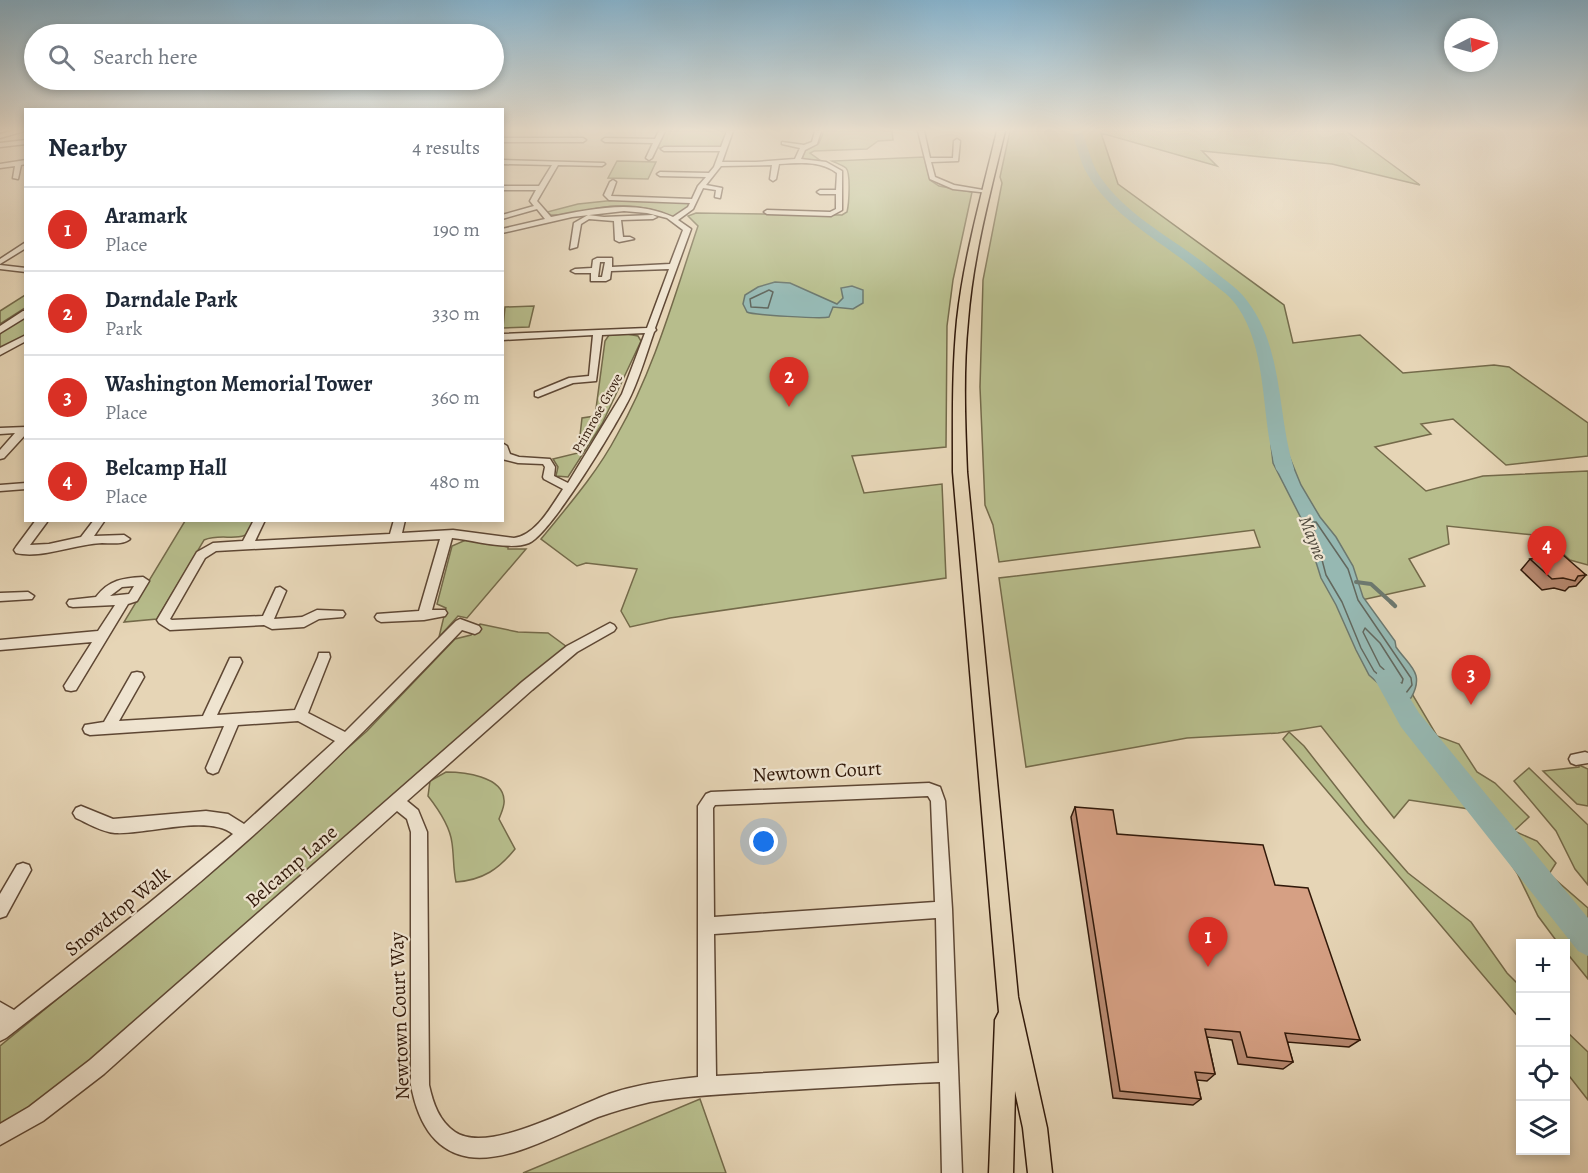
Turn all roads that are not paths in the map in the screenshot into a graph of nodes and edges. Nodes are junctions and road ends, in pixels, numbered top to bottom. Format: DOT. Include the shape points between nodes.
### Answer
graph roads {
  1 [pos="611,186"];
  2 [pos="701,186"];
  3 [pos="840,186"];
  4 [pos="949,186"];
  5 [pos="988,186"];
  6 [pos="504,188"];
  7 [pos="540,188"];
  8 [pos="820,192"];
  9 [pos="839,192"];
  10 [pos="987,192"];
  11 [pos="718,197"];
  12 [pos="692,201"];
  13 [pos="537,207"];
  14 [pos="767,212"];
  15 [pos="504,216"];
  16 [pos="585,216"];
  17 [pos="652,217"];
  18 [pos="676,218"];
  19 [pos="618,219"];
  20 [pos="551,221"];
  21 [pos="504,231"];
  22 [pos="630,239"];
  23 [pos="24,246"];
  24 [pos="573,247"];
  25 [pos="0,265"];
  26 [pos="675,266"];
  27 [pos="24,270"];
  28 [pos="575,271"];
  29 [pos="24,314"];
  30 [pos="0,330"];
  31 [pos="651,330"];
  32 [pos="598,332"];
  33 [pos="504,337"];
  34 [pos="24,338"];
  35 [pos="0,352"];
  36 [pos="538,394"];
  37 [pos="24,429"];
  38 [pos="24,430"];
  39 [pos="0,431"];
  40 [pos="504,453"];
  41 [pos="0,456"];
  42 [pos="24,486"];
  43 [pos="0,488"];
  44 [pos="569,488"];
  45 [pos="41,522"];
  46 [pos="99,522"];
  47 [pos="259,522"];
  48 [pos="399,522"];
  49 [pos="447,535"];
  50 [pos="395,537"];
  51 [pos="124,539"];
  52 [pos="86,540"];
  53 [pos="247,545"];
  54 [pos="280,591"];
  55 [pos="28,596"];
  56 [pos="0,597"];
  57 [pos="124,600"];
  58 [pos="100,601"];
  59 [pos="73,603"];
  60 [pos="441,613"];
  61 [pos="339,614"];
  62 [pos="424,615"];
  63 [pos="381,617"];
  64 [pos="267,620"];
  65 [pos="610,628"];
  66 [pos="474,629"];
  67 [pos="101,636"];
  68 [pos="0,645"];
  69 [pos="324,657"];
  70 [pos="235,662"];
  71 [pos="137,677"];
  72 [pos="71,686"];
  73 [pos="300,715"];
  74 [pos="233,720"];
  75 [pos="207,721"];
  76 [pos="109,727"];
  77 [pos="90,729"];
  78 [pos="346,740"];
  79 [pos="213,768"];
  80 [pos="396,801"];
  81 [pos="81,813"];
  82 [pos="244,834"];
  83 [pos="23,870"];
  84 [pos="944,909"];
  85 [pos="0,910"];
  86 [pos="705,926"];
  87 [pos="1007,997"];
  88 [pos="8,1016"];
  89 [pos="0,1032"];
  90 [pos="950,1072"];
  91 [pos="707,1086"];
  92 [pos="0,1135"];
  93 [pos="952,1173"];
  94 [pos="1001,1173"];
  95 [pos="1040,1173"];
  1 -- 12 [label="street" via="609,198"];
  2 -- 11 [label="street" via="720,189"];
  2 -- 12 [label="street"];
  3 -- 9 [label="street"];
  4 -- 10 [label="street"];
  5 -- 10 [label="main road"];
  6 -- 7 [label="street"];
  7 -- 13 [label="street" via="533,201"];
  8 -- 9 [label="street"];
  9 -- 14 [label="street" via="839,210 831,214"];
  10 -- 87 [label="main road" via="964,301 960,450"];
  12 -- 18 [label="street" via="691,208"];
  13 -- 15 [label="street"];
  13 -- 20 [label="street"];
  16 -- 18 [label="street" via="629,208"];
  16 -- 19 [label="street"];
  16 -- 20 [label="street"];
  16 -- 24 [label="street" via="578,223"];
  17 -- 19 [label="street"];
  18 -- 26 [label="street, Primrose Grove" via="687,229"];
  19 -- 22 [label="street" via="619,240"];
  20 -- 21 [label="street"];
  23 -- 25 [label="street"];
  25 -- 27 [label="street"];
  26 -- 28 [label="street" via="608,269 609,260 597,260 595,270"];
  26 -- 31 [label="street, Primrose Grove"];
  29 -- 30 [label="street"];
  31 -- 32 [label="street"];
  31 -- 44 [label="street, Primrose Grove" via="627,394"];
  32 -- 33 [label="street"];
  32 -- 36 [label="street, Primrose Grove" via="593,379 572,380"];
  34 -- 35 [label="street"];
  37 -- 39 [label="street"];
  38 -- 41 [label="street"];
  40 -- 44 [label="street" via="518,460 546,461 550,467 548,477"];
  42 -- 43 [label="street"];
  44 -- 49 [label="street, Primrose Grove" via="548,519 527,540"];
  45 -- 52 [label="street" via="20,550"];
  46 -- 52 [label="street"];
  47 -- 53 [label="street"];
  48 -- 50 [label="street"];
  49 -- 50 [label="street"];
  49 -- 62 [label="street"];
  50 -- 53 [label="street"];
  51 -- 52 [label="street"];
  53 -- 64 [label="street" via="213,547 201,555 163,620 170,625"];
  54 -- 64 [label="street"];
  55 -- 56 [label="street"];
  57 -- 58 [label="street"];
  57 -- 58 [label="street" via="133,598 143,581 119,582"];
  57 -- 67 [label="street"];
  58 -- 59 [label="street"];
  60 -- 62 [label="street"];
  61 -- 64 [label="street" via="317,615 304,622 272,624"];
  62 -- 63 [label="street"];
  65 -- 80 [label="street, Belcamp Lane" via="572,649"];
  66 -- 78 [label="street, Snowdrop Walk" via="460,624"];
  67 -- 68 [label="street"];
  67 -- 72 [label="street"];
  69 -- 73 [label="street"];
  70 -- 75 [label="street"];
  71 -- 76 [label="street"];
  73 -- 74 [label="street"];
  73 -- 78 [label="street"];
  74 -- 75 [label="street"];
  74 -- 79 [label="street"];
  75 -- 76 [label="street"];
  76 -- 77 [label="street"];
  78 -- 82 [label="street, Snowdrop Walk"];
  80 -- 91 [label="street, Newtown Court Way" via="413,815 419,832 420,1085 424,1108 435,1128 451,1141 469,1147 492,1147 647,1093"];
  80 -- 92 [label="street, Belcamp Lane" via="97,1067 36,1114"];
  81 -- 82 [label="street" via="113,826 206,818 228,821"];
  82 -- 88 [label="street, Snowdrop Walk"];
  83 -- 85 [label="street"];
  84 -- 86 [label="street"];
  84 -- 86 [label="street, Newtown Court" via="935,792 917,789 711,799 705,806"];
  84 -- 90 [label="street, Newtown Court"];
  86 -- 91 [label="street, Newtown Court"];
  87 -- 94 [label="main road"];
  87 -- 95 [label="main road" via="1035,1128"];
  88 -- 89 [label="street, Snowdrop Walk"];
  90 -- 91 [label="street"];
  90 -- 93 [label="street, Newtown Court"];
}
